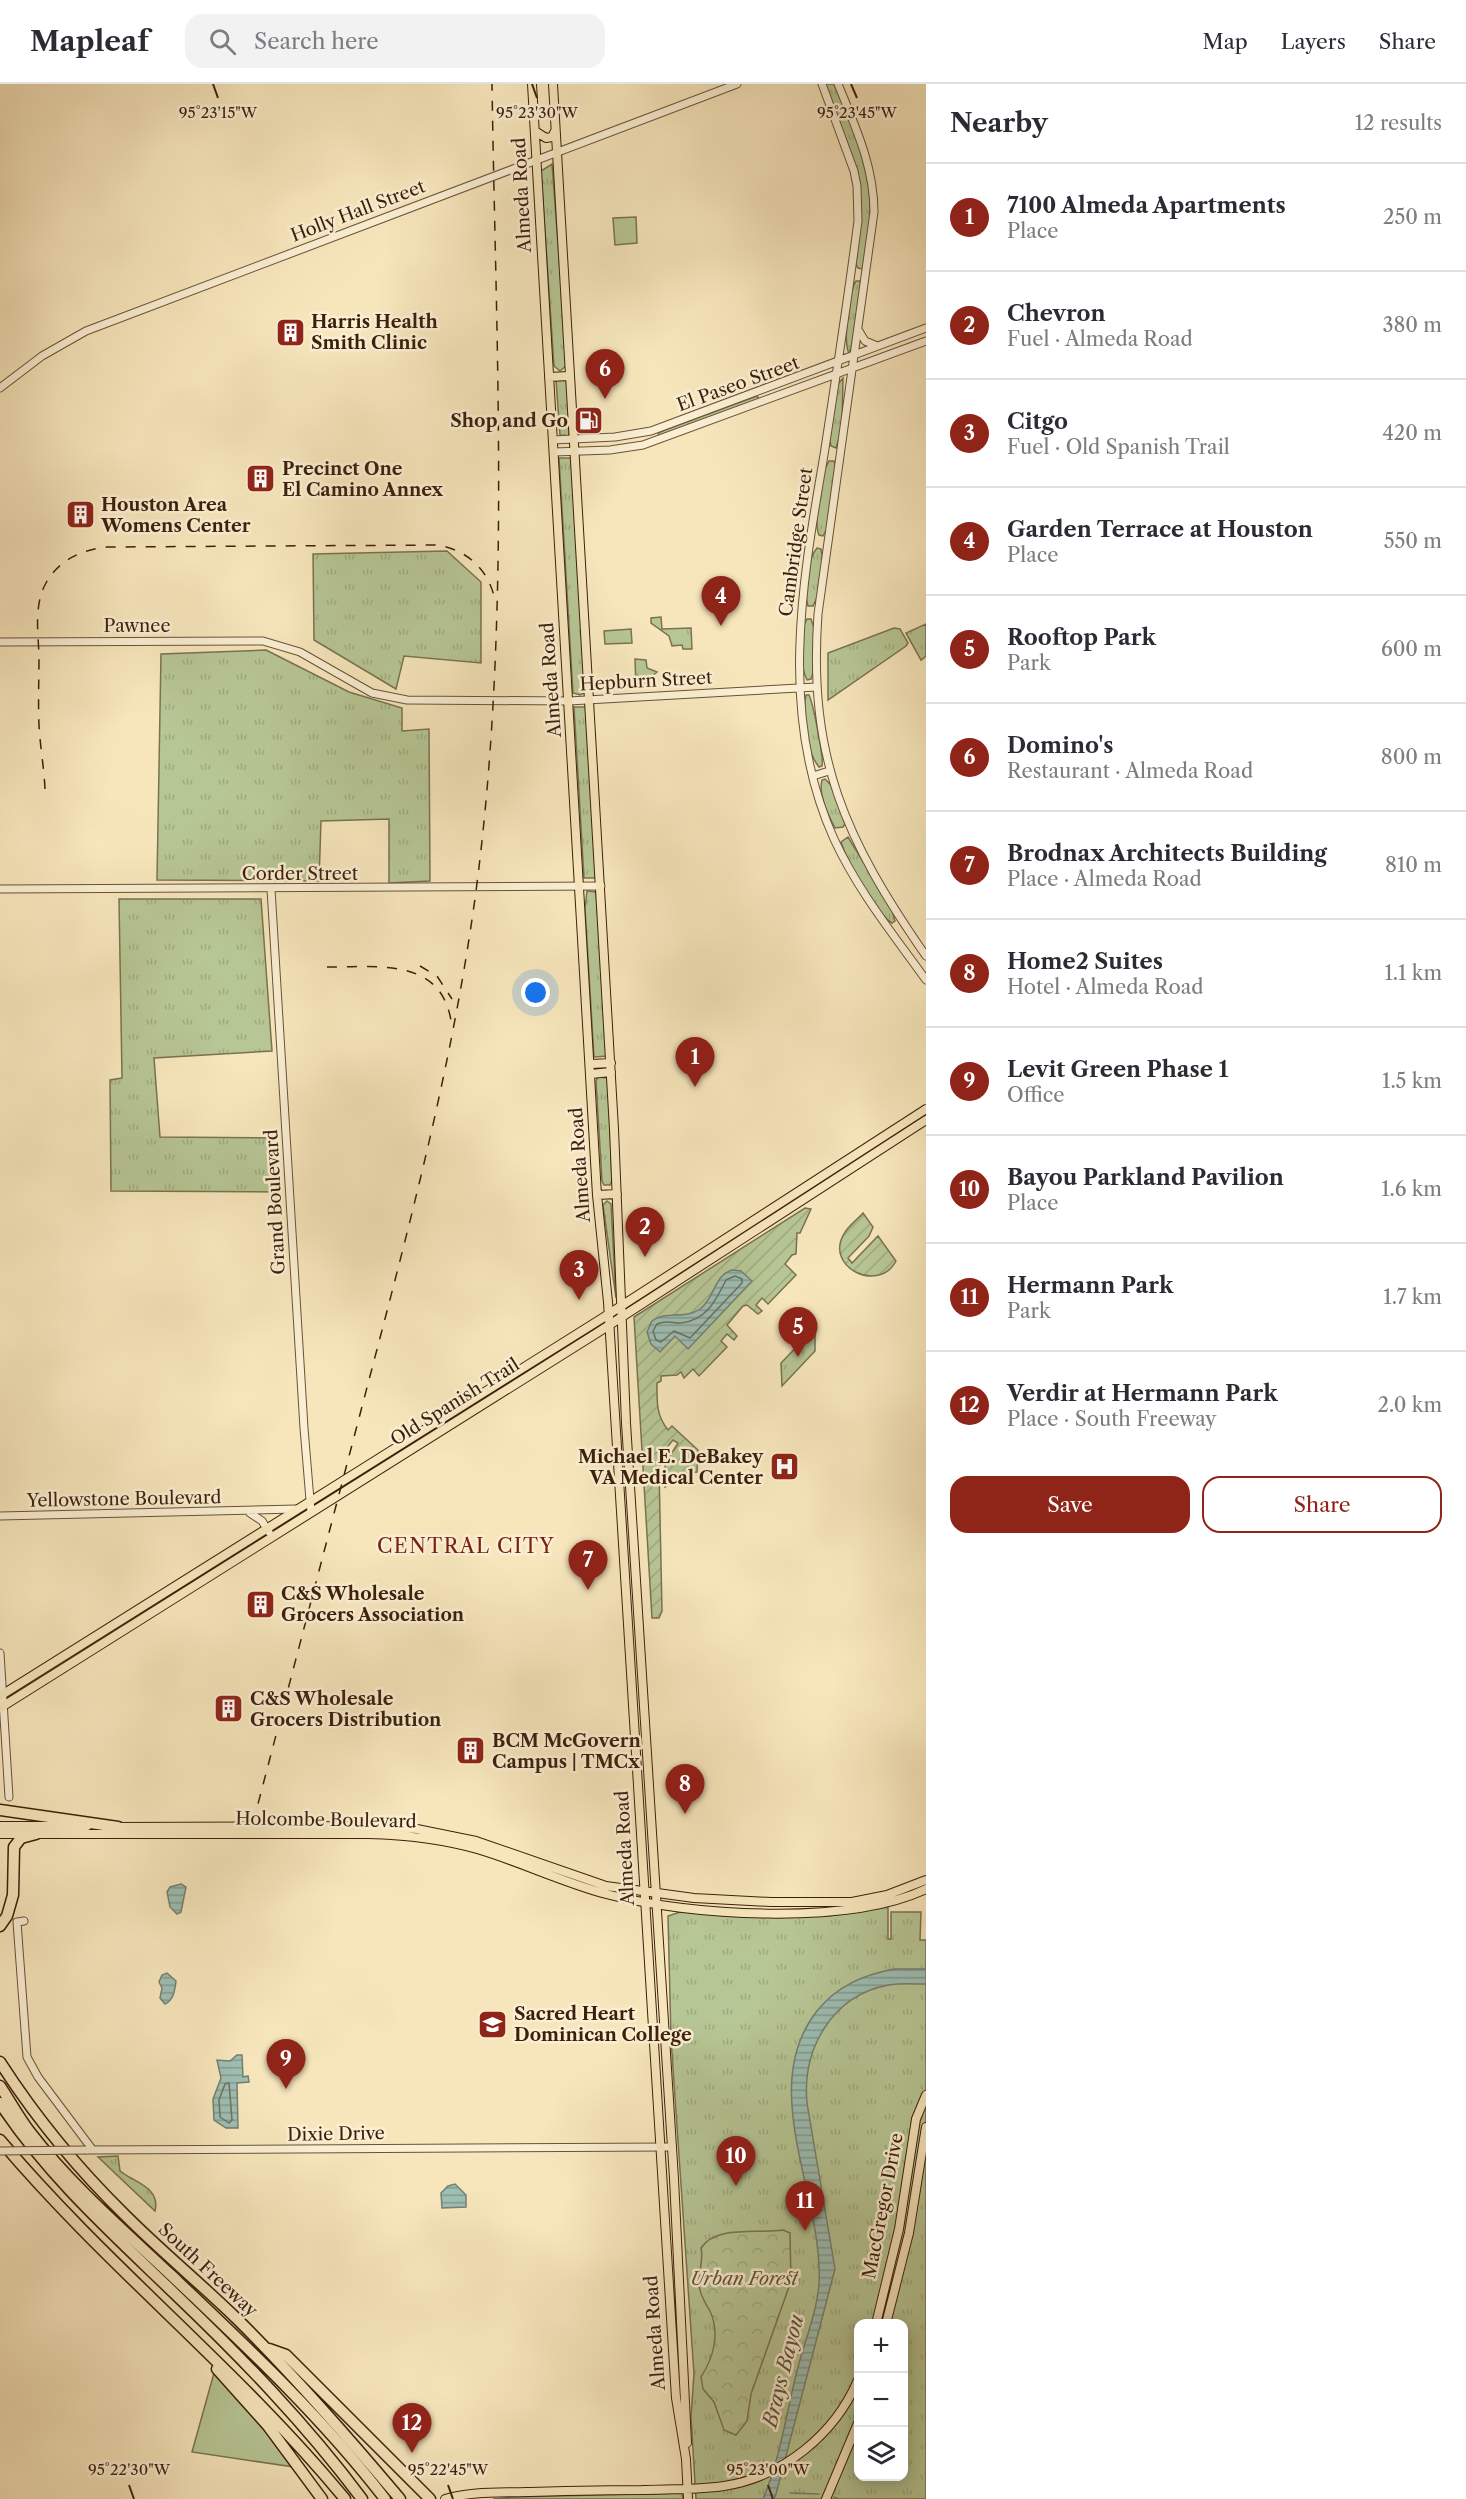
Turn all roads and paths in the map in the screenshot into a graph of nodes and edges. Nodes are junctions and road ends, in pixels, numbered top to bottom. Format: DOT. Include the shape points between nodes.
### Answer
graph roads {
  1 [pos="532,84"];
  2 [pos="553,84"];
  3 [pos="737,84"];
  4 [pos="822,84"];
  5 [pos="838,84"];
  6 [pos="535,131"];
  7 [pos="555,131"];
  8 [pos="556,153"];
  9 [pos="537,161"];
  10 [pos="852,274"];
  11 [pos="866,276"];
  12 [pos="926,328"];
  13 [pos="859,331"];
  14 [pos="926,341"];
  15 [pos="883,345"];
  16 [pos="855,356"];
  17 [pos="837,363"];
  18 [pos="853,369"];
  19 [pos="569,376"];
  20 [pos="835,376"];
  21 [pos="549,377"];
  22 [pos="816,383"];
  23 [pos="0,388"];
  24 [pos="762,391"];
  25 [pos="832,394"];
  26 [pos="766,401"];
  27 [pos="651,431"];
  28 [pos="574,439"];
  29 [pos="553,440"];
  30 [pos="655,442"];
  31 [pos="575,451"];
  32 [pos="554,452"];
  33 [pos="824,455"];
  34 [pos="840,458"];
  35 [pos="811,541"];
  36 [pos="826,543"];
  37 [pos="802,611"];
  38 [pos="818,614"];
  39 [pos="0,642"];
  40 [pos="274,643"];
  41 [pos="798,687"];
  42 [pos="816,687"];
  43 [pos="590,699"];
  44 [pos="569,700"];
  45 [pos="830,771"];
  46 [pos="813,776"];
  47 [pos="601,886"];
  48 [pos="580,887"];
  49 [pos="0,889"];
  50 [pos="271,889"];
  51 [pos="904,922"];
  52 [pos="891,932"];
  53 [pos="926,956"];
  54 [pos="926,980"];
  55 [pos="611,1067"];
  56 [pos="591,1069"];
  57 [pos="924,1115"];
  58 [pos="617,1194"];
  59 [pos="597,1195"];
  60 [pos="766,1212"];
  61 [pos="772,1220"];
  62 [pos="698,1256"];
  63 [pos="705,1264"];
  64 [pos="621,1306"];
  65 [pos="608,1314"];
  66 [pos="620,1318"];
  67 [pos="609,1326"];
  68 [pos="542,1355"];
  69 [pos="547,1364"];
  70 [pos="516,1371"];
  71 [pos="522,1380"];
  72 [pos="487,1389"];
  73 [pos="493,1397"];
  74 [pos="425,1428"];
  75 [pos="431,1436"];
  76 [pos="309,1501"];
  77 [pos="298,1508"];
  78 [pos="248,1511"];
  79 [pos="311,1512"];
  80 [pos="0,1516"];
  81 [pos="267,1528"];
  82 [pos="273,1537"];
  83 [pos="234,1549"];
  84 [pos="239,1557"];
  85 [pos="180,1583"];
  86 [pos="185,1592"];
  87 [pos="132,1614"];
  88 [pos="137,1622"];
  89 [pos="0,1653"];
  90 [pos="65,1656"];
  91 [pos="70,1664"];
  92 [pos="1,1695"];
  93 [pos="2,1707"];
  94 [pos="9,1797"];
  95 [pos="0,1810"];
  96 [pos="0,1826"];
  97 [pos="118,1827"];
  98 [pos="0,1834"];
  99 [pos="36,1834"];
  100 [pos="926,1880"];
  101 [pos="926,1889"];
  102 [pos="645,1893"];
  103 [pos="655,1894"];
  104 [pos="896,1896"];
  105 [pos="645,1902"];
  106 [pos="655,1904"];
  107 [pos="24,1921"];
  108 [pos="0,1926"];
  109 [pos="653,2054"];
  110 [pos="665,2054"];
  111 [pos="0,2062"];
  112 [pos="0,2086"];
  113 [pos="926,2095"];
  114 [pos="0,2103"];
  115 [pos="924,2106"];
  116 [pos="926,2127"];
  117 [pos="0,2140"];
  118 [pos="659,2147"];
  119 [pos="672,2147"];
  120 [pos="89,2150"];
  121 [pos="0,2151"];
  122 [pos="668,2279"];
  123 [pos="680,2279"];
  124 [pos="163,2308"];
  125 [pos="877,2319"];
  126 [pos="887,2319"];
  127 [pos="265,2347"];
  128 [pos="854,2387"];
  129 [pos="856,2427"];
  130 [pos="686,2459"];
  131 [pos="688,2489"];
  132 [pos="322,2499"];
  133 [pos="345,2499"];
  134 [pos="363,2499"];
  135 [pos="386,2499"];
  136 [pos="400,2499"];
  137 [pos="430,2499"];
  138 [pos="445,2499"];
  139 [pos="688,2499"];
  140 [pos="826,2499"];
  1 -- 6 [label="main road, Almeda Road"];
  2 -- 7 [label="main road, Almeda Road"];
  3 -- 8 [label="street, Holly Hall Street"];
  4 -- 10 [label="street, Cambridge Street" via="857,186"];
  5 -- 11 [label="street, Cambridge Street" via="867,157 874,192"];
  6 -- 7 [label="main road" via="549,138"];
  6 -- 9 [label="main road, Almeda Road"];
  7 -- 8 [label="main road, Almeda Road"];
  8 -- 9 [label="street, Holly Hall Street"];
  8 -- 19 [label="main road, Almeda Road"];
  9 -- 21 [label="main road, Almeda Road"];
  9 -- 23 [label="street, Holly Hall Street" via="86,331 42,356"];
  10 -- 11 [label="street"];
  10 -- 17 [label="street, Cambridge Street"];
  11 -- 13 [label="street, Cambridge Street"];
  12 -- 15 [label="street, El Paseo Street"];
  13 -- 15 [label="street" via="868,343"];
  13 -- 16 [label="street, Cambridge Street"];
  14 -- 18 [label="street, El Paseo Street"];
  15 -- 16 [label="street, El Paseo Street"];
  16 -- 17 [label="street, El Paseo Street"];
  16 -- 18 [label="street, Cambridge Street"];
  17 -- 20 [label="street, Cambridge Street"];
  17 -- 24 [label="street, El Paseo Street"];
  18 -- 20 [label="street, El Paseo Street"];
  18 -- 34 [label="street, Cambridge Street"];
  19 -- 21 [label="main road"];
  19 -- 28 [label="main road, Almeda Road"];
  20 -- 22 [label="street, El Paseo Street"];
  20 -- 25 [label="street, Cambridge Street"];
  21 -- 29 [label="main road, Almeda Road"];
  22 -- 25 [label="street"];
  22 -- 26 [label="street, El Paseo Street"];
  24 -- 26 [label="street"];
  24 -- 27 [label="street, El Paseo Street"];
  25 -- 33 [label="street, Cambridge Street"];
  26 -- 30 [label="street, El Paseo Street"];
  27 -- 28 [label="street, El Paseo Street"];
  27 -- 30 [label="street"];
  28 -- 29 [label="street, El Paseo Street"];
  28 -- 31 [label="main road, Almeda Road"];
  29 -- 32 [label="main road, Almeda Road"];
  30 -- 31 [label="street, El Paseo Street" via="629,448"];
  31 -- 32 [label="street, El Paseo Street"];
  31 -- 43 [label="main road, Almeda Road"];
  32 -- 44 [label="main road, Almeda Road"];
  33 -- 34 [label="street"];
  33 -- 35 [label="street, Cambridge Street"];
  34 -- 36 [label="street, Cambridge Street"];
  35 -- 36 [label="street"];
  35 -- 37 [label="street, Cambridge Street"];
  36 -- 38 [label="street, Cambridge Street"];
  37 -- 38 [label="street"];
  37 -- 41 [label="street, Cambridge Street"];
  38 -- 42 [label="street, Cambridge Street"];
  39 -- 40 [label="street, Pawnee" via="241,639"];
  40 -- 44 [label="street, Hepburn Street" via="314,659 351,683 395,698"];
  41 -- 42 [label="street, Hepburn Street"];
  41 -- 43 [label="street, Hepburn Street"];
  41 -- 46 [label="street, Cambridge Street"];
  42 -- 45 [label="street, Cambridge Street"];
  43 -- 44 [label="street, Hepburn Street"];
  43 -- 47 [label="main road, Almeda Road"];
  44 -- 48 [label="main road, Almeda Road"];
  45 -- 46 [label="street"];
  45 -- 51 [label="street, Cambridge Street" via="865,860"];
  46 -- 52 [label="street, Cambridge Street" via="834,838 863,894"];
  47 -- 48 [label="street, Corder Street"];
  47 -- 55 [label="main road, Almeda Road"];
  48 -- 50 [label="street, Corder Street"];
  48 -- 56 [label="main road, Almeda Road"];
  49 -- 50 [label="street, Corder Street"];
  50 -- 76 [label="street, Grand Boulevard"];
  51 -- 52 [label="street"];
  51 -- 53 [label="street, Cambridge Street"];
  52 -- 54 [label="street, Cambridge Street"];
  55 -- 56 [label="main road"];
  55 -- 58 [label="main road, Almeda Road"];
  56 -- 59 [label="main road, Almeda Road"];
  57 -- 60 [label="main road, Old Spanish Trail"];
  57 -- 61 [label="main road, Old Spanish Trail"];
  58 -- 59 [label="main road"];
  58 -- 64 [label="main road, Almeda Road"];
  59 -- 65 [label="main road, Almeda Road"];
  60 -- 61 [label="main road"];
  60 -- 62 [label="main road, Old Spanish Trail"];
  61 -- 63 [label="main road, Old Spanish Trail"];
  62 -- 63 [label="main road"];
  62 -- 64 [label="main road, Old Spanish Trail"];
  63 -- 66 [label="main road, Old Spanish Trail"];
  64 -- 65 [label="main road, Old Spanish Trail"];
  64 -- 66 [label="main road, Almeda Road"];
  65 -- 67 [label="main road, Almeda Road"];
  65 -- 68 [label="main road, Old Spanish Trail"];
  66 -- 67 [label="main road, Old Spanish Trail"];
  66 -- 103 [label="main road, Almeda Road"];
  67 -- 69 [label="main road, Old Spanish Trail"];
  67 -- 102 [label="main road, Almeda Road"];
  68 -- 69 [label="main road"];
  68 -- 70 [label="main road, Old Spanish Trail"];
  69 -- 71 [label="main road, Old Spanish Trail"];
  70 -- 71 [label="main road"];
  70 -- 72 [label="main road, Old Spanish Trail"];
  71 -- 73 [label="main road, Old Spanish Trail"];
  72 -- 73 [label="main road"];
  72 -- 74 [label="main road, Old Spanish Trail"];
  73 -- 75 [label="main road, Old Spanish Trail"];
  74 -- 75 [label="main road"];
  74 -- 76 [label="main road, Old Spanish Trail"];
  75 -- 79 [label="main road, Old Spanish Trail"];
  76 -- 77 [label="main road, Old Spanish Trail"];
  76 -- 79 [label="street, Grand Boulevard"];
  77 -- 78 [label="street, Yellowstone Boulevard"];
  77 -- 81 [label="main road, Old Spanish Trail"];
  78 -- 80 [label="street, Yellowstone Boulevard"];
  78 -- 81 [label="street, Yellowstone Boulevard"];
  79 -- 82 [label="main road, Old Spanish Trail"];
  81 -- 82 [label="street, Yellowstone Boulevard"];
  81 -- 83 [label="main road, Old Spanish Trail"];
  82 -- 84 [label="main road, Old Spanish Trail"];
  83 -- 84 [label="main road"];
  83 -- 85 [label="main road, Old Spanish Trail"];
  84 -- 86 [label="main road, Old Spanish Trail"];
  85 -- 86 [label="main road"];
  85 -- 87 [label="main road, Old Spanish Trail"];
  86 -- 88 [label="main road, Old Spanish Trail"];
  87 -- 88 [label="main road"];
  87 -- 90 [label="main road, Old Spanish Trail"];
  88 -- 91 [label="main road, Old Spanish Trail"];
  89 -- 92 [label="street"];
  90 -- 91 [label="main road"];
  90 -- 92 [label="main road, Old Spanish Trail"];
  91 -- 93 [label="main road, Old Spanish Trail"];
  92 -- 93 [label="street"];
  93 -- 94 [label="street"];
  95 -- 97 [label="highway"];
  96 -- 97 [label="main road, Holcombe Boulevard"];
  97 -- 102 [label="main road, Holcombe Boulevard" via="370,1826 417,1830 476,1841 585,1880"];
  98 -- 99 [label="main road, Holcombe Boulevard"];
  99 -- 105 [label="main road, Holcombe Boulevard" via="415,1837 474,1848 583,1887"];
  99 -- 108 [label="highway" via="21,1838 14,1847 13,1895"];
  100 -- 104 [label="main road, Holcombe Boulevard"];
  101 -- 104 [label="main road, Holcombe Boulevard"];
  102 -- 103 [label="main road, Holcombe Boulevard"];
  102 -- 105 [label="main road, Almeda Road"];
  103 -- 104 [label="main road, Holcombe Boulevard" via="748,1902 837,1902"];
  103 -- 106 [label="main road, Almeda Road"];
  104 -- 106 [label="main road, Holcombe Boulevard" via="853,1910 820,1912"];
  105 -- 106 [label="main road, Holcombe Boulevard"];
  105 -- 109 [label="main road, Almeda Road"];
  106 -- 110 [label="main road, Almeda Road"];
  107 -- 120 [label="street" via="17,1922 27,2058"];
  109 -- 110 [label="main road"];
  109 -- 118 [label="main road, Almeda Road"];
  110 -- 119 [label="main road, Almeda Road"];
  111 -- 127 [label="highway, South Freeway" via="17,2090 74,2161 125,2216"];
  112 -- 135 [label="highway" via="29,2131 62,2169 265,2364 341,2443"];
  113 -- 115 [label="main road, MacGregor Drive"];
  114 -- 134 [label="highway" via="20,2134 83,2206 274,2390"];
  115 -- 125 [label="main road, MacGregor Drive" via="912,2144 899,2229"];
  116 -- 126 [label="main road, MacGregor Drive" via="909,2233"];
  117 -- 124 [label="highway" via="76,2226"];
  118 -- 119 [label="street, Dixie Drive"];
  118 -- 120 [label="street, Dixie Drive"];
  118 -- 122 [label="main road, Almeda Road"];
  119 -- 123 [label="main road, Almeda Road"];
  120 -- 121 [label="street, Dixie Drive, bridge"];
  122 -- 123 [label="main road"];
  122 -- 130 [label="main road, Almeda Road" via="676,2398"];
  123 -- 130 [label="main road, Almeda Road"];
  124 -- 132 [label="highway" via="268,2426"];
  124 -- 133 [label="highway" via="267,2409"];
  127 -- 136 [label="highway, South Freeway" via="333,2419"];
  127 -- 137 [label="highway" via="286,2355"];
  128 -- 131 [label="main road" via="839,2414 810,2445 780,2467 749,2480"];
  129 -- 140 [label="main road"];
  130 -- 131 [label="main road, Almeda Road"];
  131 -- 138 [label="main road" via="516,2492"];
  131 -- 139 [label="main road, Almeda Road"];
}
